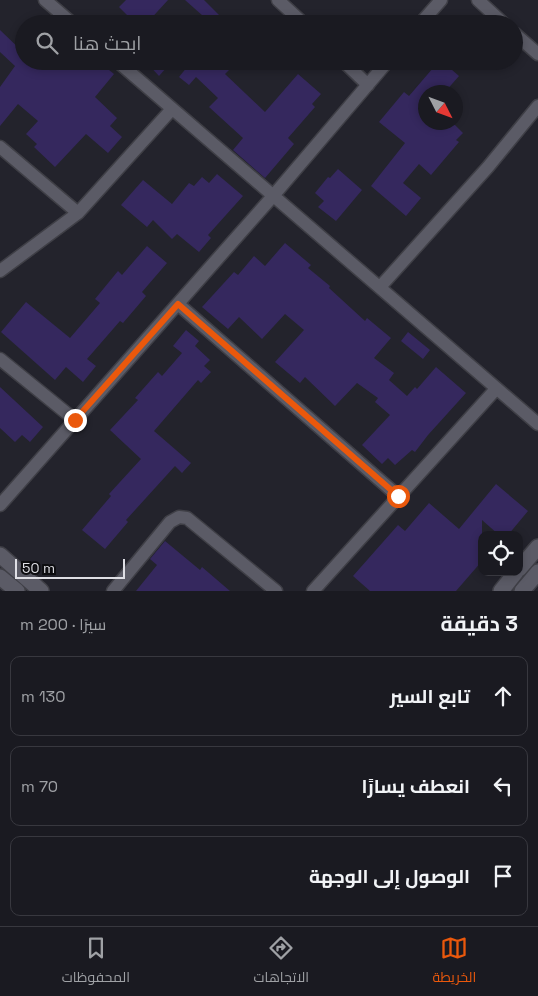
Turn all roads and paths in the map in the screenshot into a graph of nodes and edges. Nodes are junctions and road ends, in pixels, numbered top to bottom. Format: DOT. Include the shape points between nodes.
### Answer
graph roads {
  1 [pos="278,0"];
  2 [pos="441,0"];
  3 [pos="478,0"];
  4 [pos="50,2"];
  5 [pos="63,15"];
  6 [pos="294,15"];
  7 [pos="428,15"];
  8 [pos="494,15"];
  9 [pos="523,41"];
  10 [pos="538,54"];
  11 [pos="126,70"];
  12 [pos="352,70"];
  13 [pos="380,70"];
  14 [pos="368,85"];
  15 [pos="538,106"];
  16 [pos="172,109"];
  17 [pos="0,147"];
  18 [pos="273,196"];
  19 [pos="78,214"];
  20 [pos="0,271"];
  21 [pos="380,287"];
  22 [pos="178,304"];
  23 [pos="0,359"];
  24 [pos="496,389"];
  25 [pos="75,420"];
  26 [pos="538,424"];
  27 [pos="398,496"];
  28 [pos="0,505"];
  29 [pos="538,547"];
  30 [pos="0,555"];
  31 [pos="523,564"];
  32 [pos="538,572"];
  33 [pos="0,576"];
  34 [pos="513,576"];
  35 [pos="17,591"];
  36 [pos="41,591"];
  37 [pos="113,591"];
  38 [pos="276,591"];
  39 [pos="313,591"];
  40 [pos="500,591"];
  41 [pos="522,591"];
  1 -- 6 [label="street"];
  2 -- 7 [label="street"];
  3 -- 8 [label="street"];
  4 -- 5 [label="street"];
  9 -- 10 [label="street"];
  11 -- 16 [label="street"];
  12 -- 14 [label="street"];
  13 -- 14 [label="street"];
  14 -- 18 [label="street"];
  15 -- 21 [label="street"];
  16 -- 18 [label="street"];
  16 -- 19 [label="street"];
  17 -- 19 [label="street"];
  18 -- 21 [label="street"];
  18 -- 22 [label="street"];
  19 -- 20 [label="street"];
  21 -- 24 [label="street"];
  22 -- 25 [label="street"];
  22 -- 27 [label="street"];
  23 -- 25 [label="street"];
  24 -- 26 [label="street"];
  24 -- 27 [label="street"];
  25 -- 28 [label="street"];
  27 -- 39 [label="street"];
  29 -- 31 [label="street"];
  30 -- 36 [label="street"];
  32 -- 41 [label="street"];
  33 -- 35 [label="street"];
  34 -- 40 [label="street"];
  37 -- 38 [label="street" via="170,522 179,517 187,518"];
}
